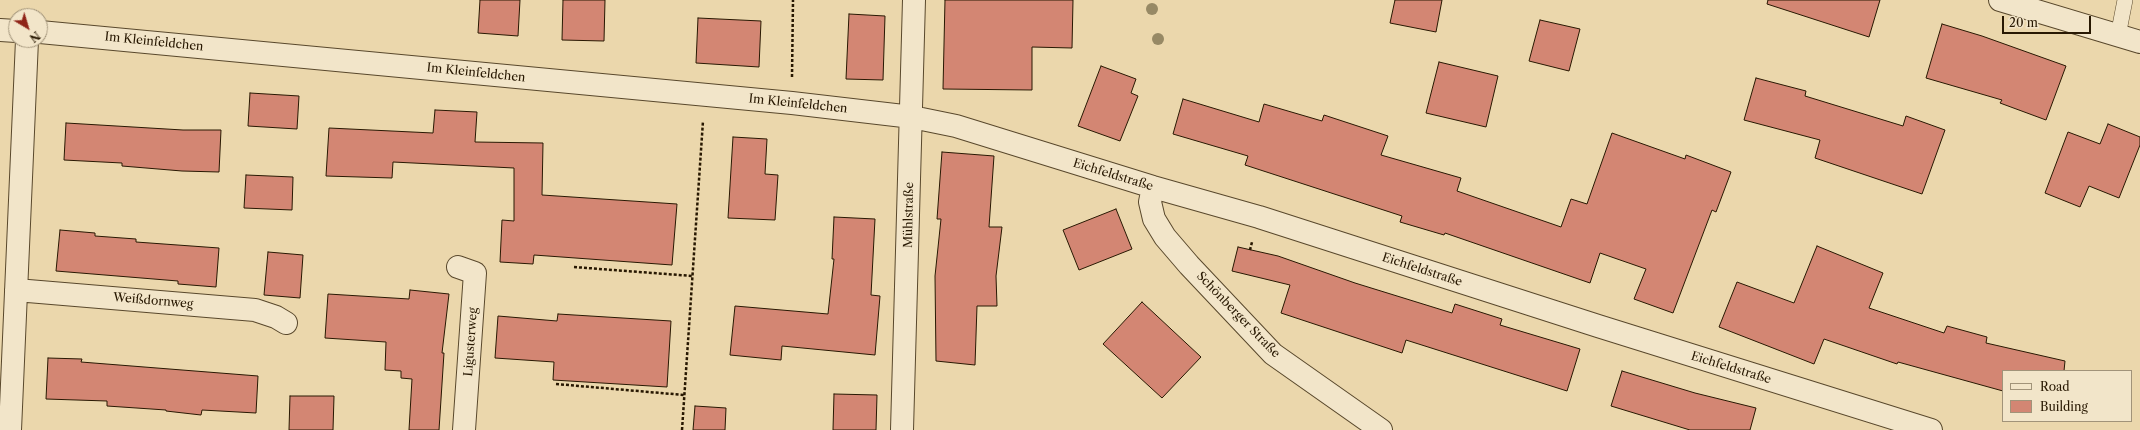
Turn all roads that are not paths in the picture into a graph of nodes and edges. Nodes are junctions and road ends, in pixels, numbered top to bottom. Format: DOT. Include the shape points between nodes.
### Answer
graph roads {
  1 [pos="914,0"];
  2 [pos="2000,0"];
  3 [pos="2125,0"];
  4 [pos="48,33"];
  5 [pos="2118,36"];
  6 [pos="2140,42"];
  7 [pos="27,48"];
  8 [pos="912,117"];
  9 [pos="1153,187"];
  10 [pos="458,267"];
  11 [pos="16,290"];
  12 [pos="286,323"];
  13 [pos="10,430"];
  14 [pos="464,430"];
  15 [pos="902,430"];
  16 [pos="1381,430"];
  17 [pos="1931,430"];
  1 -- 8 [label="street, Mühlstraße"];
  2 -- 5 [label="street"];
  3 -- 5 [label="lane"];
  4 -- 8 [label="street, Im Kleinfeldchen" via="792,103"];
  5 -- 6 [label="street"];
  7 -- 11 [label="street"];
  8 -- 9 [label="street, Eichfeldstraße" via="956,126"];
  8 -- 15 [label="street, Mühlstraße"];
  9 -- 16 [label="street, Schönberger Straße" via="1150,202 1154,219 1189,265 1273,354"];
  9 -- 17 [label="street, Eichfeldstraße" via="1259,217"];
  10 -- 14 [label="street, Ligusterweg" via="476,273"];
  11 -- 12 [label="street, Weißdornweg" via="255,310"];
  11 -- 13 [label="street"];
}
